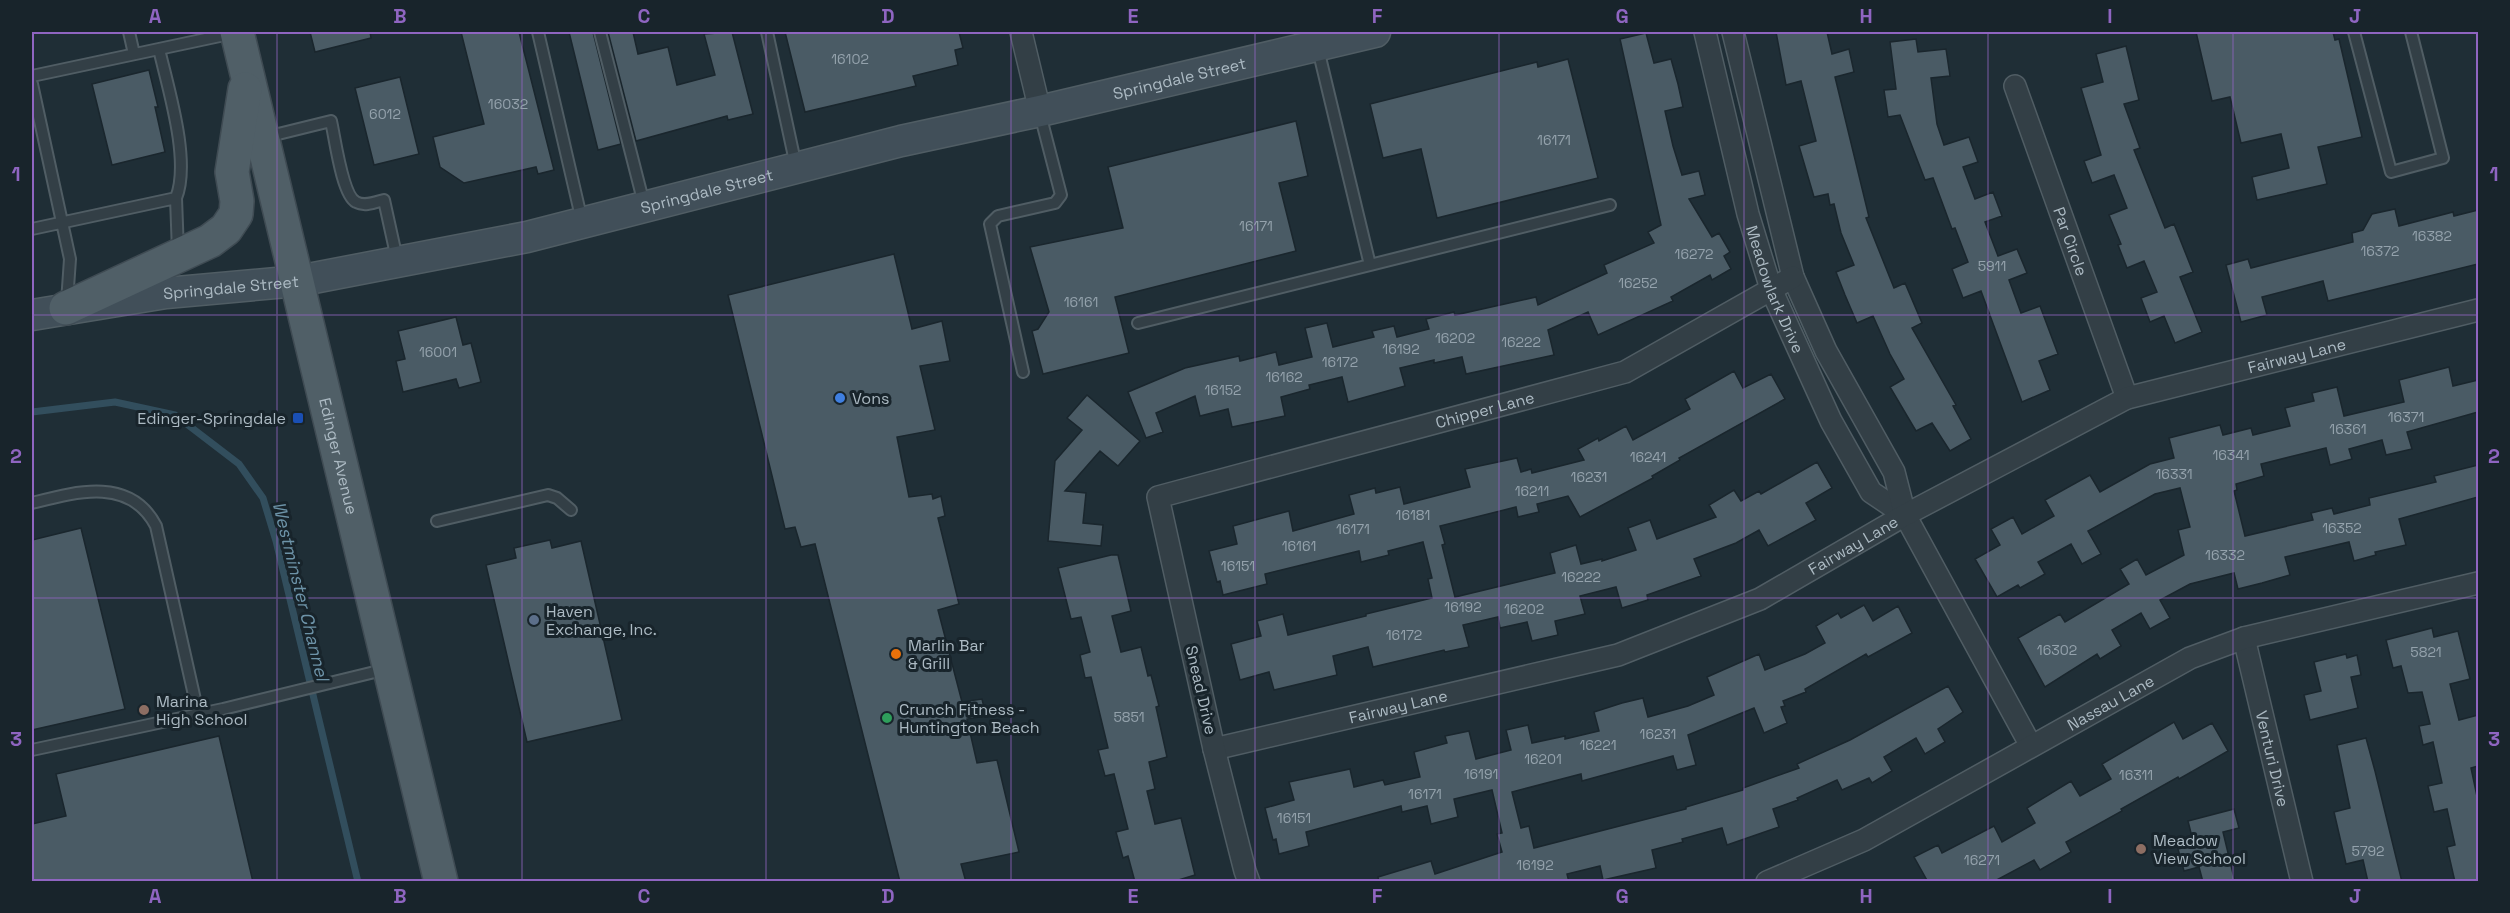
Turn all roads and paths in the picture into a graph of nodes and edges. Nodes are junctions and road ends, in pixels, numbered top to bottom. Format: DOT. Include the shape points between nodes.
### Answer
graph roads {
  1 [pos="129,32"];
  2 [pos="238,32"];
  3 [pos="538,32"];
  4 [pos="600,32"];
  5 [pos="767,32"];
  6 [pos="1021,32"];
  7 [pos="1375,32"];
  8 [pos="1705,32"];
  9 [pos="1733,32"];
  10 [pos="2354,32"];
  11 [pos="2411,32"];
  12 [pos="1317,46"];
  13 [pos="159,49"];
  14 [pos="134,54"];
  15 [pos="247,73"];
  16 [pos="32,76"];
  17 [pos="32,84"];
  18 [pos="2015,86"];
  19 [pos="1040,111"];
  20 [pos="263,138"];
  21 [pos="797,168"];
  22 [pos="176,198"];
  23 [pos="1610,206"];
  24 [pos="645,207"];
  25 [pos="62,222"];
  26 [pos="582,223"];
  27 [pos="32,229"];
  28 [pos="178,255"];
  29 [pos="397,261"];
  30 [pos="1370,265"];
  31 [pos="1793,277"];
  32 [pos="298,281"];
  33 [pos="1771,289"];
  34 [pos="66,308"];
  35 [pos="2478,310"];
  36 [pos="32,315"];
  37 [pos="1138,323"];
  38 [pos="1023,372"];
  39 [pos="2127,398"];
  40 [pos="1158,497"];
  41 [pos="32,503"];
  42 [pos="571,510"];
  43 [pos="1905,514"];
  44 [pos="437,521"];
  45 [pos="2478,583"];
  46 [pos="2244,638"];
  47 [pos="390,668"];
  48 [pos="198,713"];
  49 [pos="2031,746"];
  50 [pos="1214,749"];
  51 [pos="32,750"];
  52 [pos="441,882"];
  53 [pos="1249,882"];
  54 [pos="1767,882"];
  55 [pos="2302,882"];
  1 -- 14 [label="lane"];
  2 -- 13 [label="lane"];
  2 -- 15 [label="main road, Edinger Avenue"];
  3 -- 26 [label="lane"];
  4 -- 24 [label="lane"];
  5 -- 21 [label="lane"];
  6 -- 19 [label="street"];
  7 -- 12 [label="main road, Springdale Street"];
  8 -- 33 [label="street, Meadowlark Drive" via="1748,214"];
  9 -- 31 [label="street, Meadowlark Drive"];
  10 -- 11 [label="lane" via="2391,172 2444,158"];
  12 -- 19 [label="main road, Springdale Street"];
  12 -- 30 [label="lane"];
  13 -- 14 [label="lane"];
  13 -- 22 [label="lane" via="181,166"];
  14 -- 16 [label="lane"];
  15 -- 20 [label="main road, Edinger Avenue"];
  15 -- 28 [label="main road" via="232,172 236,214 226,229 210,241"];
  17 -- 25 [label="lane"];
  18 -- 39 [label="street, Par Circle"];
  19 -- 21 [label="main road, Springdale Street"];
  19 -- 38 [label="lane" via="1061,195 1055,203 998,216 990,224"];
  20 -- 29 [label="lane" via="331,121 347,193 355,202 365,204 384,200"];
  20 -- 32 [label="main road, Edinger Avenue"];
  21 -- 24 [label="main road, Springdale Street"];
  22 -- 25 [label="lane"];
  22 -- 28 [label="lane"];
  23 -- 30 [label="lane"];
  24 -- 26 [label="main road, Springdale Street"];
  25 -- 27 [label="lane"];
  25 -- 34 [label="lane" via="69,260"];
  26 -- 29 [label="main road, Springdale Street"];
  28 -- 34 [label="main road"];
  29 -- 32 [label="main road, Springdale Street"];
  30 -- 37 [label="lane"];
  31 -- 33 [label="street, Chipper Lane"];
  31 -- 43 [label="street, Meadowlark Drive" via="1826,351 1894,472"];
  32 -- 34 [label="main road, Springdale Street" via="166,293"];
  32 -- 47 [label="main road, Edinger Avenue"];
  33 -- 40 [label="street, Chipper Lane" via="1625,372"];
  33 -- 43 [label="street, Meadowlark Drive" via="1831,421 1871,492"];
  34 -- 36 [label="main road, Springdale Street"];
  35 -- 39 [label="street, Fairway Lane"];
  39 -- 43 [label="street, Fairway Lane"];
  40 -- 50 [label="street, Snead Drive"];
  41 -- 48 [label="lane" via="75,492 104,491 128,498 146,510 156,526"];
  42 -- 44 [label="lane" via="548,495"];
  43 -- 49 [label="street, Meadowlark Drive"];
  43 -- 50 [label="street, Fairway Lane" via="1760,599 1618,655"];
  45 -- 46 [label="street, Nassau Lane"];
  46 -- 49 [label="street, Nassau Lane" via="2190,658"];
  46 -- 55 [label="street, Venturi Drive"];
  47 -- 48 [label="lane"];
  47 -- 52 [label="main road, Edinger Avenue"];
  48 -- 51 [label="lane"];
  49 -- 54 [label="street, Nassau Lane" via="1864,840"];
  50 -- 53 [label="street, Snead Drive"];
}
